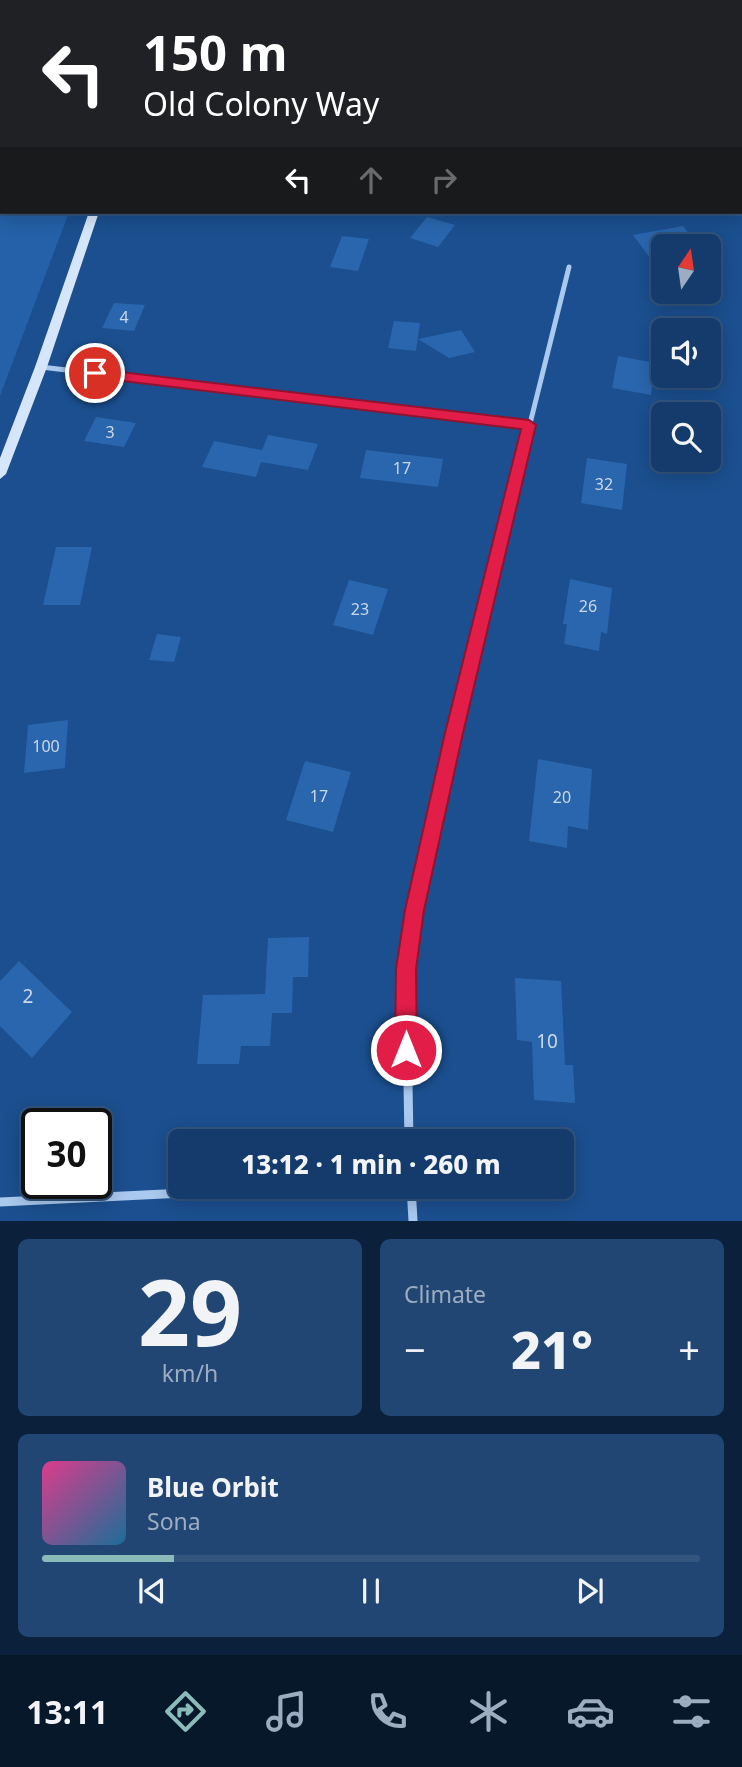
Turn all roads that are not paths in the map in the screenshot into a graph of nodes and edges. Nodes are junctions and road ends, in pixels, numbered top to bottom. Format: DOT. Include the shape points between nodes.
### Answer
graph roads {
  1 [pos="93,214"];
  2 [pos="569,267"];
  3 [pos="41,367"];
  4 [pos="529,425"];
  5 [pos="0,474"];
  6 [pos="410,1129"];
  7 [pos="168,1194"];
  8 [pos="412,1199"];
  9 [pos="0,1202"];
  10 [pos="413,1221"];
  1 -- 3 [label="main road"];
  2 -- 4 [label="street"];
  3 -- 4 [label="street"];
  3 -- 5 [label="main road"];
  4 -- 6 [label="street" via="415,910 406,969"];
  7 -- 9 [label="street"];
  8 -- 10 [label="street"];
}
